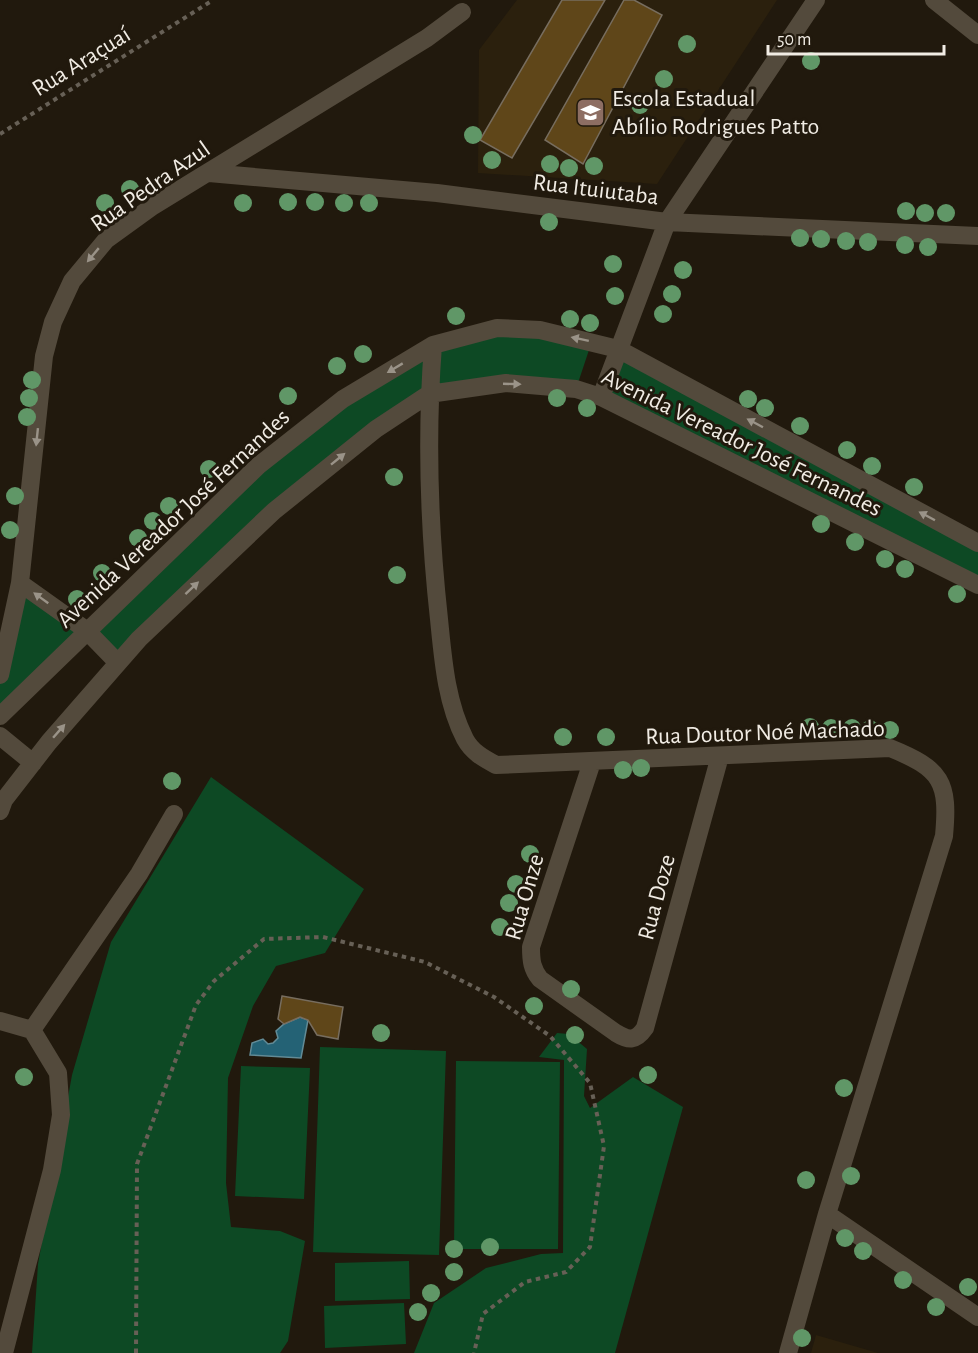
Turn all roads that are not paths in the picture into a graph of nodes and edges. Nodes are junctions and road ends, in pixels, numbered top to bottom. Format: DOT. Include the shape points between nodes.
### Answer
graph roads {
  1 [pos="816,0"];
  2 [pos="934,0"];
  3 [pos="462,12"];
  4 [pos="978,35"];
  5 [pos="209,173"];
  6 [pos="667,222"];
  7 [pos="978,236"];
  8 [pos="433,345"];
  9 [pos="618,349"];
  10 [pos="429,394"];
  11 [pos="601,398"];
  12 [pos="978,543"];
  13 [pos="20,583"];
  14 [pos="978,585"];
  15 [pos="86,630"];
  16 [pos="118,663"];
  17 [pos="0,675"];
  18 [pos="0,716"];
  19 [pos="0,736"];
  20 [pos="720,756"];
  21 [pos="592,762"];
  22 [pos="33,763"];
  23 [pos="1,803"];
  24 [pos="174,814"];
  25 [pos="0,1021"];
  26 [pos="32,1030"];
  27 [pos="626,1039"];
  28 [pos="827,1214"];
  29 [pos="978,1317"];
  30 [pos="4,1353"];
  31 [pos="788,1353"];
  1 -- 6 [label="street"];
  2 -- 4 [label="street"];
  3 -- 5 [label="street, Rua Pedra Azul" via="427,38"];
  5 -- 6 [label="street, Rua Ituiutaba" via="437,193"];
  5 -- 13 [label="street, Rua Pedra Azul, one-way" via="106,240 72,281 53,322 45,356"];
  6 -- 7 [label="street, Rua Ituiutaba"];
  6 -- 9 [label="street"];
  9 -- 8 [label="street, Avenida Vereador José Fernandes, one-way" via="540,330 497,328"];
  8 -- 10 [label="street, Rua Doutor Noé Machado"];
  8 -- 15 [label="street, Avenida Vereador José Fernandes, one-way" via="343,399 258,466"];
  9 -- 11 [label="street"];
  12 -- 9 [label="street, Avenida Vereador José Fernandes, one-way"];
  10 -- 11 [label="street, Avenida Vereador José Fernandes, one-way" via="506,383 576,389"];
  16 -- 10 [label="street, Avenida Vereador José Fernandes, one-way" via="274,511 376,429"];
  10 -- 21 [label="street, Rua Doutor Noé Machado" via="431,546 445,677 466,740 478,756 496,765"];
  11 -- 14 [label="street, Avenida Vereador José Fernandes"];
  15 -- 13 [label="street, one-way"];
  13 -- 17 [label="street, Rua Pedra Azul"];
  15 -- 16 [label="street"];
  15 -- 18 [label="street, Avenida Vereador José Fernandes"];
  22 -- 16 [label="street, Avenida Vereador José Fernandes, one-way"];
  19 -- 22 [label="street"];
  20 -- 21 [label="street, Rua Doutor Noé Machado"];
  20 -- 27 [label="street, Rua Doze" via="645,1029 639,1036"];
  20 -- 28 [label="street, Rua Doutor Noé Machado" via="890,748 913,758 943,784 947,803 944,836"];
  21 -- 27 [label="street, Rua Onze" via="531,947 531,961 540,979"];
  22 -- 23 [label="street, Avenida Vereador José Fernandes"];
  24 -- 26 [label="street" via="139,874"];
  25 -- 26 [label="street"];
  26 -- 30 [label="street" via="58,1073 61,1115 52,1170"];
  28 -- 29 [label="street"];
  28 -- 31 [label="street, Rua Doutor Noé Machado"];
}
